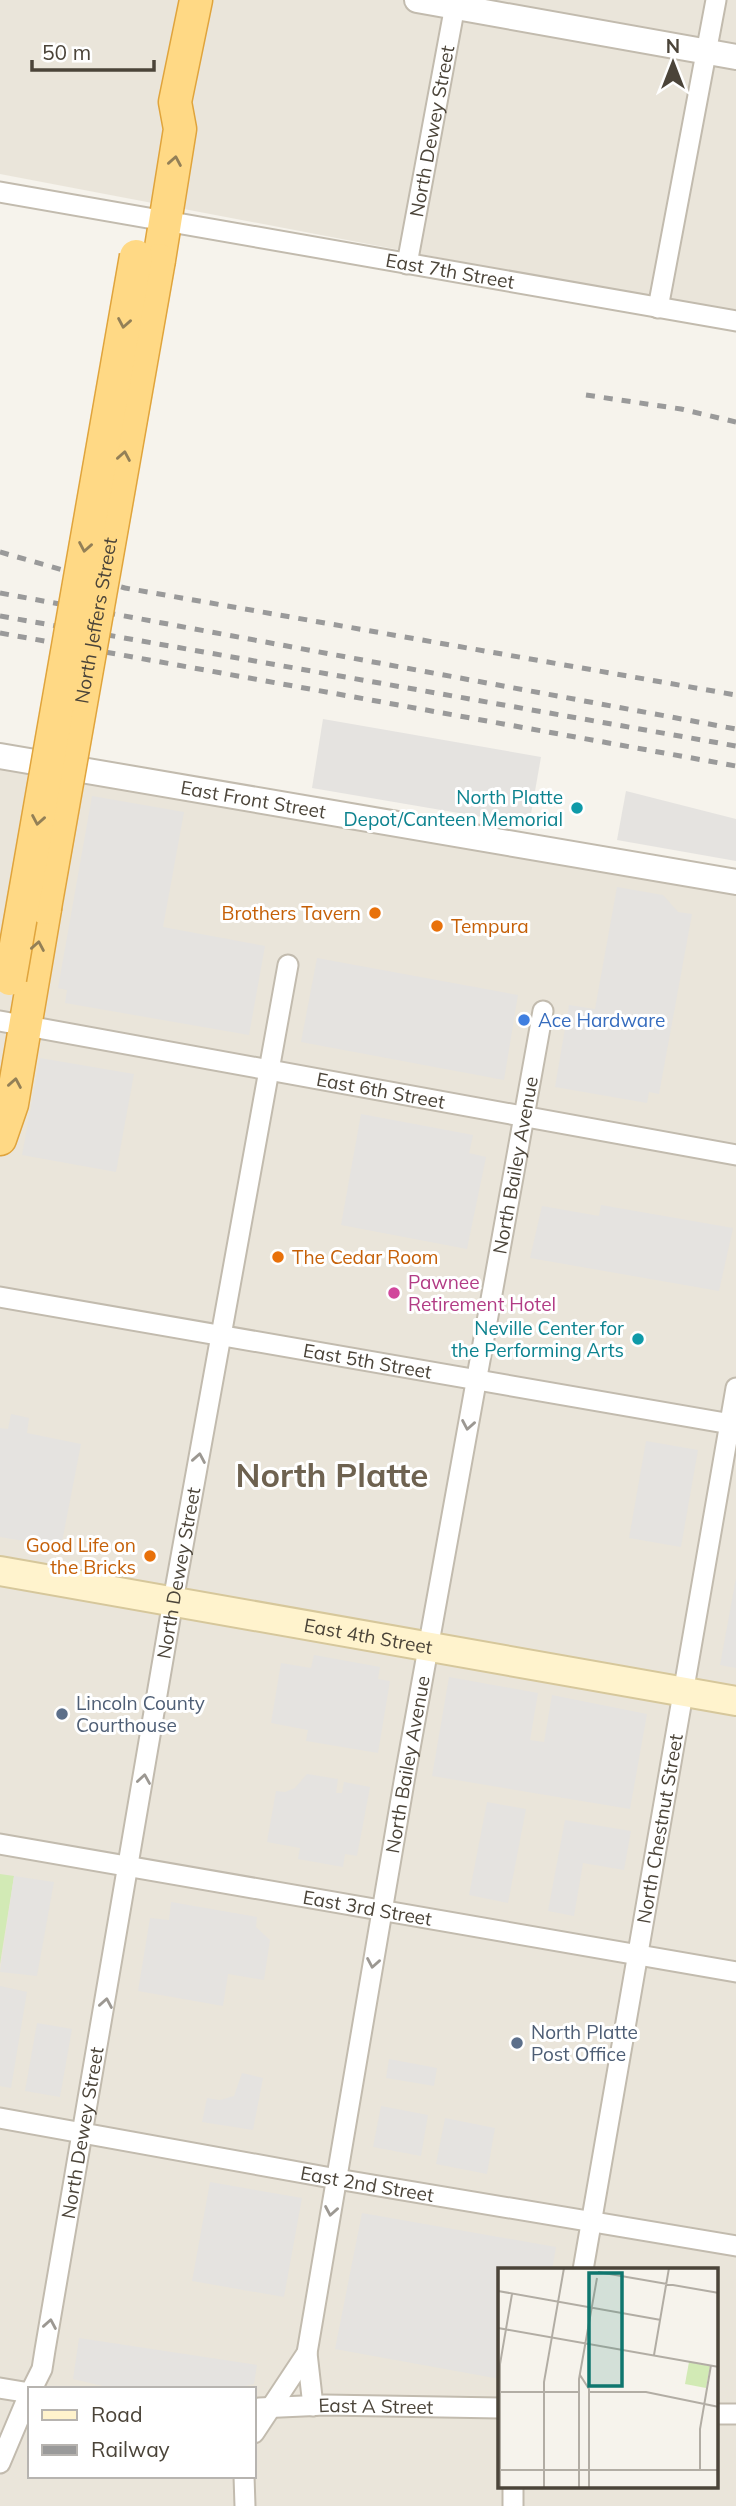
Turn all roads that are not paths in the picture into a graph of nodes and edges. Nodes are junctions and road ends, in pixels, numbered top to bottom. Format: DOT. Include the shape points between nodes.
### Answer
graph roads {
  1 [pos="196,0"];
  2 [pos="416,0"];
  3 [pos="716,0"];
  4 [pos="455,3"];
  5 [pos="706,52"];
  6 [pos="736,57"];
  7 [pos="0,192"];
  8 [pos="155,219"];
  9 [pos="407,264"];
  10 [pos="658,308"];
  11 [pos="736,321"];
  12 [pos="0,756"];
  13 [pos="736,882"];
  14 [pos="288,965"];
  15 [pos="543,1011"];
  16 [pos="7,1029"];
  17 [pos="270,1069"];
  18 [pos="523,1117"];
  19 [pos="0,1139"];
  20 [pos="736,1155"];
  21 [pos="0,1297"];
  22 [pos="222,1336"];
  23 [pos="476,1380"];
  24 [pos="736,1388"];
  25 [pos="733,1424"];
  26 [pos="0,1571"];
  27 [pos="173,1601"];
  28 [pos="428,1646"];
  29 [pos="685,1692"];
  30 [pos="736,1701"];
  31 [pos="0,1844"];
  32 [pos="129,1866"];
  33 [pos="382,1913"];
  34 [pos="637,1955"];
  35 [pos="736,1972"];
  36 [pos="0,2118"];
  37 [pos="84,2132"];
  38 [pos="337,2179"];
  39 [pos="592,2221"];
  40 [pos="736,2246"];
  41 [pos="583,2268"];
  42 [pos="307,2353"];
  43 [pos="33,2387"];
  44 [pos="0,2388"];
  45 [pos="28,2392"];
  46 [pos="28,2397"];
  47 [pos="313,2406"];
  48 [pos="262,2408"];
  49 [pos="498,2408"];
  50 [pos="718,2414"];
  51 [pos="736,2414"];
  52 [pos="256,2427"];
  53 [pos="0,2463"];
  54 [pos="244,2478"];
  55 [pos="513,2488"];
  56 [pos="245,2506"];
  57 [pos="513,2506"];
  1 -- 8 [label="highway, North Jeffers Street" via="176,102 180,129"];
  2 -- 4 [label="street"];
  3 -- 5 [label="street"];
  4 -- 5 [label="street"];
  4 -- 9 [label="street, North Dewey Street"];
  5 -- 6 [label="street"];
  5 -- 10 [label="street"];
  7 -- 8 [label="street, East 7th Street"];
  8 -- 9 [label="street, East 7th Street"];
  8 -- 16 [label="highway, North Jeffers Street, bridge" via="21,981"];
  9 -- 10 [label="street, East 7th Street"];
  10 -- 11 [label="street, East 7th Street"];
  12 -- 13 [label="street, East Front Street"];
  14 -- 17 [label="street, North Dewey Street"];
  15 -- 18 [label="street, North Bailey Avenue"];
  16 -- 17 [label="street, East 6th Street"];
  19 -- 16 [label="highway, North Jeffers Street, one-way" via="12,1104"];
  17 -- 18 [label="street, East 6th Street"];
  17 -- 22 [label="street, North Dewey Street"];
  18 -- 20 [label="street, East 6th Street"];
  18 -- 23 [label="street, North Bailey Avenue"];
  21 -- 22 [label="street, East 5th Street"];
  22 -- 23 [label="street, East 5th Street"];
  27 -- 22 [label="street, North Dewey Street, one-way"];
  23 -- 25 [label="street, East 5th Street"];
  23 -- 28 [label="street, North Bailey Avenue, one-way"];
  24 -- 25 [label="street, North Chestnut Street"];
  25 -- 29 [label="street, North Chestnut Street"];
  26 -- 27 [label="main road, East 4th Street"];
  27 -- 28 [label="main road, East 4th Street"];
  32 -- 27 [label="street, North Dewey Street, one-way"];
  28 -- 29 [label="main road, East 4th Street"];
  28 -- 33 [label="street, North Bailey Avenue"];
  29 -- 30 [label="main road, East 4th Street"];
  29 -- 34 [label="street, North Chestnut Street"];
  31 -- 32 [label="street, East 3rd Street"];
  32 -- 33 [label="street, East 3rd Street"];
  37 -- 32 [label="street, North Dewey Street, one-way"];
  33 -- 34 [label="street, East 3rd Street"];
  33 -- 38 [label="street, North Bailey Avenue, one-way"];
  34 -- 35 [label="street, East 3rd Street"];
  34 -- 39 [label="street, North Chestnut Street"];
  36 -- 37 [label="street, East 2nd Street"];
  37 -- 38 [label="street, East 2nd Street"];
  43 -- 37 [label="street, North Dewey Street, one-way" via="42,2369"];
  38 -- 39 [label="street, East 2nd Street"];
  38 -- 42 [label="street, North Bailey Avenue, one-way"];
  39 -- 40 [label="street, East 2nd Street"];
  39 -- 41 [label="street, North Chestnut Street"];
  42 -- 47 [label="street, North Bailey Avenue"];
  42 -- 48 [label="street, North Bailey Avenue"];
  44 -- 45 [label="street"];
  46 -- 53 [label="street, North Dewey Street"];
  47 -- 48 [label="street, East A Street"];
  47 -- 49 [label="street, East A Street"];
  48 -- 52 [label="street, North Bailey Avenue"];
  50 -- 51 [label="street"];
  54 -- 56 [label="street"];
  55 -- 57 [label="street"];
}
